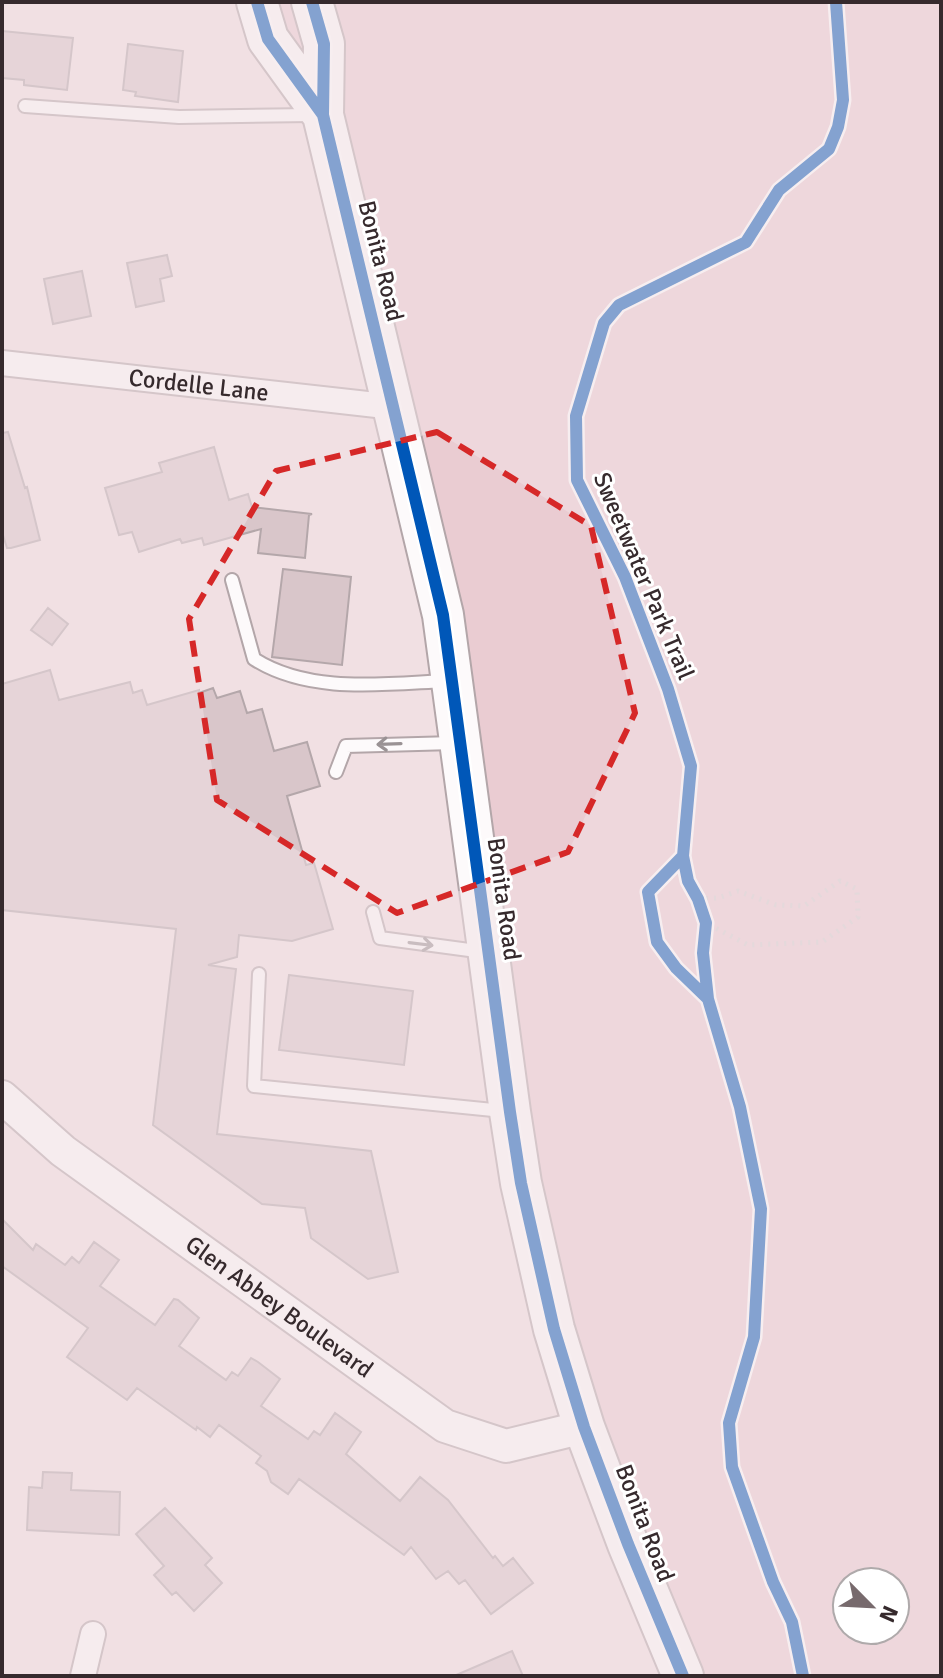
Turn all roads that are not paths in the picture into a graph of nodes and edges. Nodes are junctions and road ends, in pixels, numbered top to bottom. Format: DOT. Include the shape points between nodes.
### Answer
graph roads {
  1 [pos="257,2"];
  2 [pos="312,2"];
  3 [pos="25,106"];
  4 [pos="323,115"];
  5 [pos="2,363"];
  6 [pos="394,407"];
  7 [pos="232,580"];
  8 [pos="452,680"];
  9 [pos="461,742"];
  10 [pos="336,772"];
  11 [pos="373,912"];
  12 [pos="490,953"];
  13 [pos="259,974"];
  14 [pos="2,1097"];
  15 [pos="510,1112"];
  16 [pos="584,1427"];
  17 [pos="93,1634"];
  18 [pos="83,1676"];
  19 [pos="683,1676"];
  1 -- 4 [label="main road, Bonita Road" via="268,39"];
  2 -- 4 [label="main road, Bonita Road" via="324,44"];
  3 -- 4 [label="lane" via="179,117"];
  4 -- 6 [label="main road, Bonita Road"];
  5 -- 6 [label="street, Cordelle Lane"];
  6 -- 8 [label="main road, Bonita Road" via="443,615"];
  7 -- 8 [label="lane" via="254,659 271,670 303,680 361,684"];
  8 -- 9 [label="main road, Bonita Road"];
  9 -- 10 [label="lane, one-way" via="346,746"];
  9 -- 12 [label="main road, Bonita Road"];
  11 -- 12 [label="lane, one-way" via="380,938"];
  12 -- 15 [label="main road, Bonita Road"];
  13 -- 15 [label="lane" via="254,1086"];
  14 -- 16 [label="street, Glen Abbey Boulevard" via="63,1151 445,1426 506,1446"];
  15 -- 16 [label="main road, Bonita Road" via="554,1329"];
  16 -- 19 [label="main road, Bonita Road"];
  17 -- 18 [label="street"];
}
